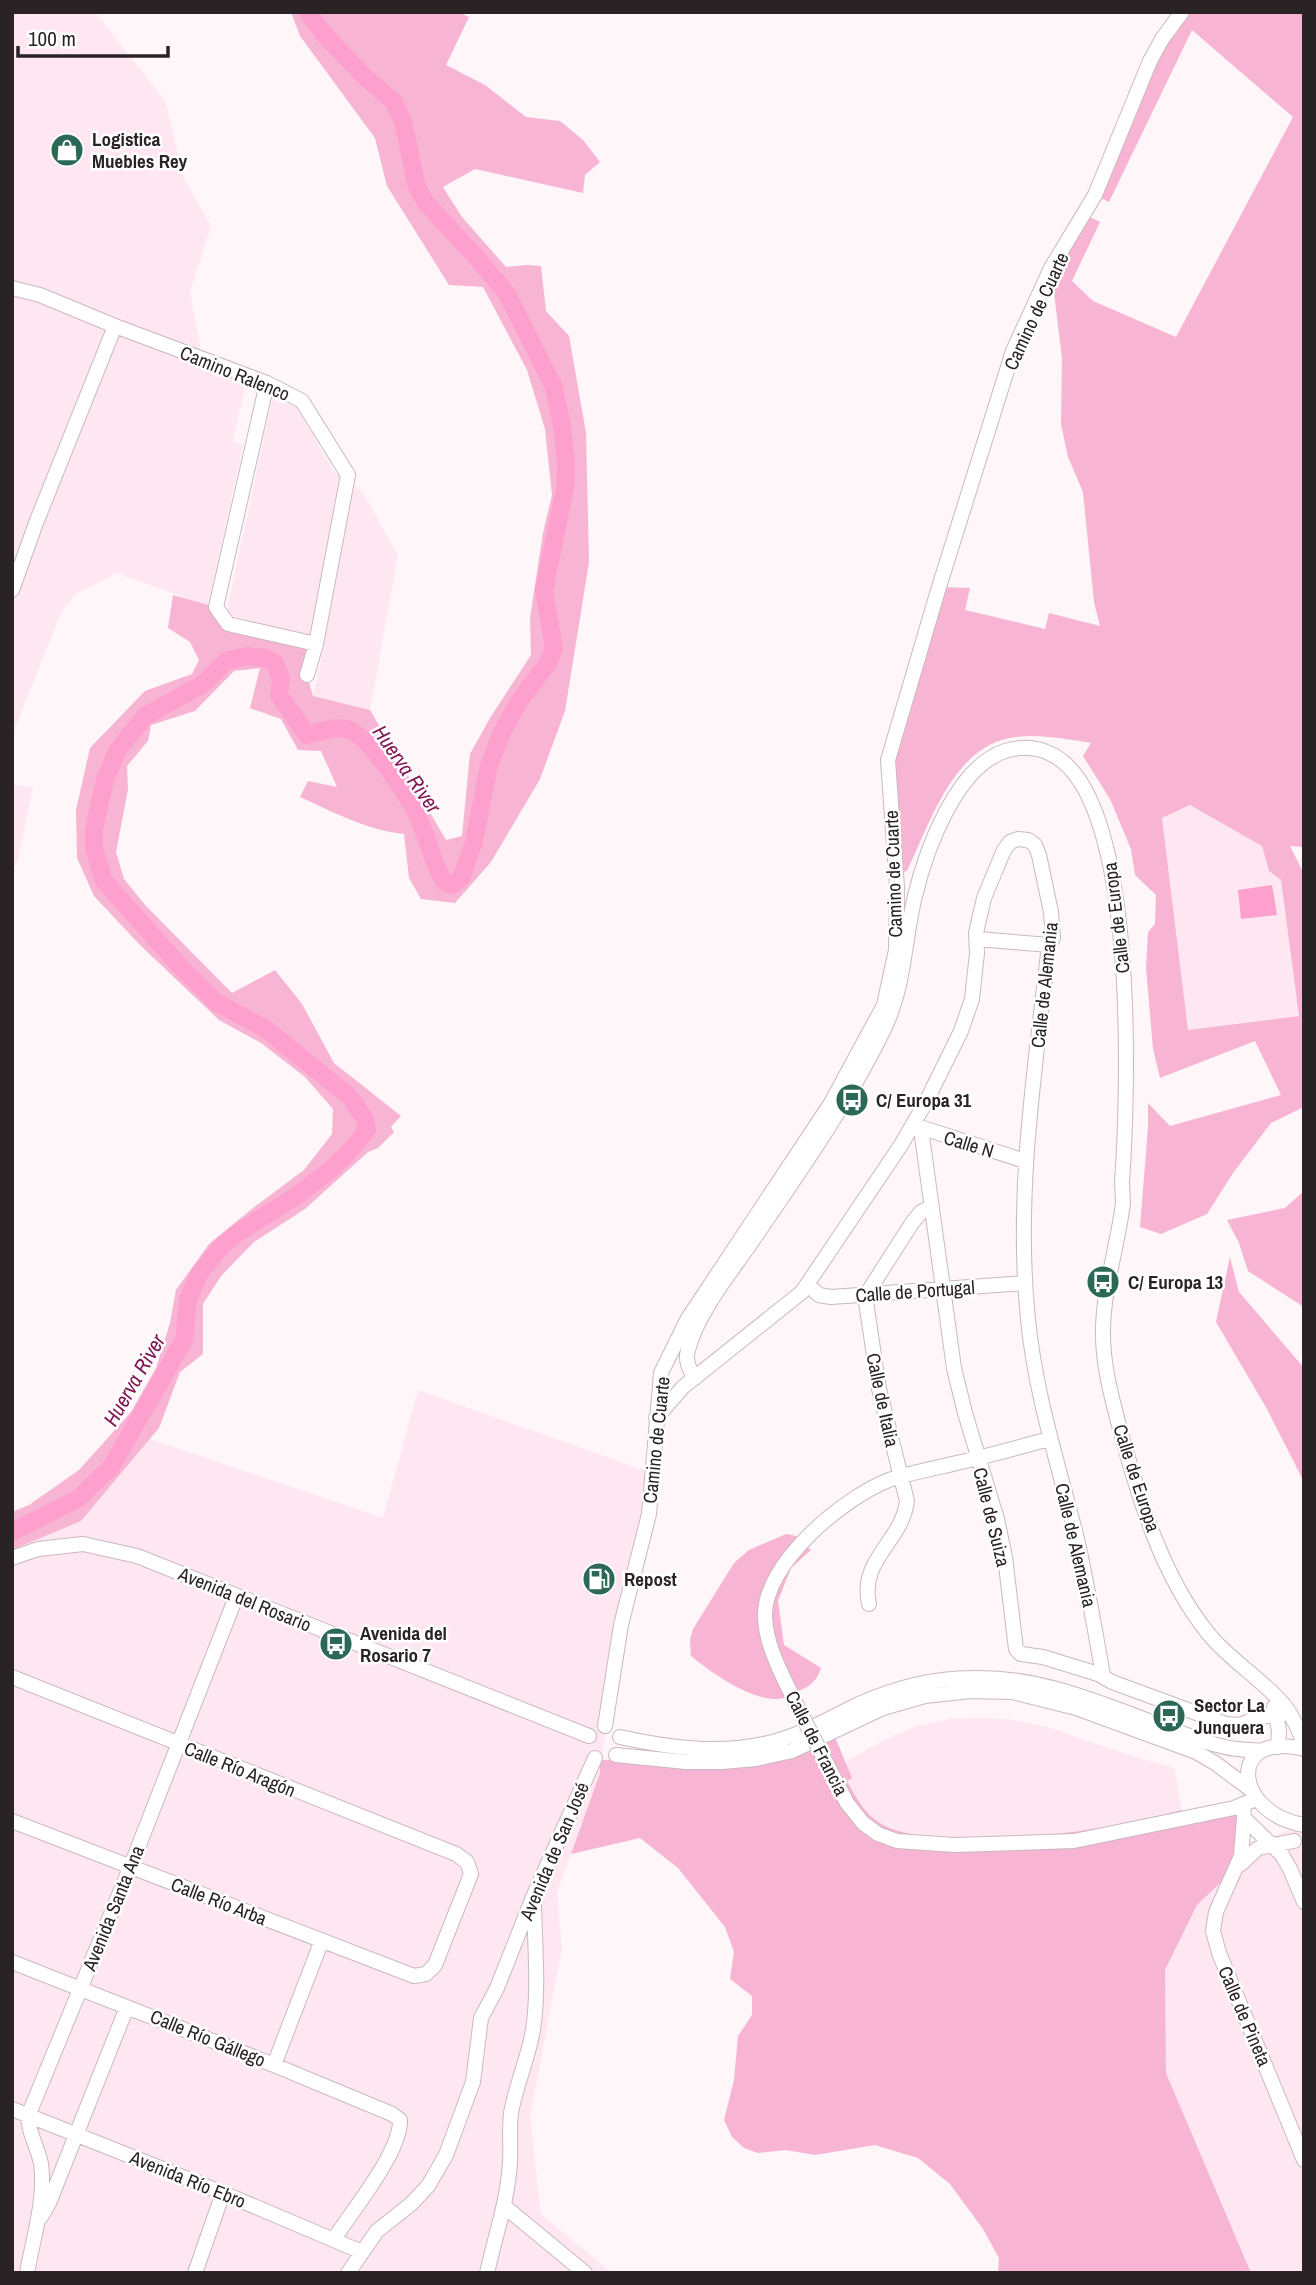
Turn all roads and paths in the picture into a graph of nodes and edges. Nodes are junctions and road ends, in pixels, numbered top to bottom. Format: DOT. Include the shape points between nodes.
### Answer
graph roads {
  1 [pos="1182,12"];
  2 [pos="12,288"];
  3 [pos="115,326"];
  4 [pos="267,383"];
  5 [pos="12,590"];
  6 [pos="316,644"];
  7 [pos="307,675"];
  8 [pos="978,940"];
  9 [pos="1049,945"];
  10 [pos="917,1127"];
  11 [pos="1025,1161"];
  12 [pos="931,1207"];
  13 [pos="1025,1283"];
  14 [pos="808,1285"];
  15 [pos="943,1289"];
  16 [pos="866,1295"];
  17 [pos="684,1388"];
  18 [pos="658,1391"];
  19 [pos="656,1418"];
  20 [pos="1049,1439"];
  21 [pos="978,1458"];
  22 [pos="901,1476"];
  23 [pos="12,1558"];
  24 [pos="236,1597"];
  25 [pos="869,1604"];
  26 [pos="1103,1676"];
  27 [pos="12,1677"];
  28 [pos="1270,1693"];
  29 [pos="1283,1714"];
  30 [pos="1260,1717"];
  31 [pos="605,1726"];
  32 [pos="589,1736"];
  33 [pos="620,1737"];
  34 [pos="1304,1742"];
  35 [pos="178,1745"];
  36 [pos="1278,1747"];
  37 [pos="1304,1749"];
  38 [pos="1262,1751"];
  39 [pos="616,1755"];
  40 [pos="595,1758"];
  41 [pos="1248,1803"];
  42 [pos="12,1821"];
  43 [pos="1304,1827"];
  44 [pos="1293,1841"];
  45 [pos="1273,1844"];
  46 [pos="130,1868"];
  47 [pos="1290,1869"];
  48 [pos="1236,1871"];
  49 [pos="533,1898"];
  50 [pos="1304,1902"];
  51 [pos="322,1940"];
  52 [pos="516,1945"];
  53 [pos="536,1950"];
  54 [pos="12,1962"];
  55 [pos="426,1974"];
  56 [pos="79,1989"];
  57 [pos="127,2007"];
  58 [pos="274,2065"];
  59 [pos="12,2109"];
  60 [pos="28,2116"];
  61 [pos="76,2135"];
  62 [pos="1304,2160"];
  63 [pos="223,2193"];
  64 [pos="504,2206"];
  65 [pos="37,2224"];
  66 [pos="334,2239"];
  67 [pos="362,2252"];
  68 [pos="27,2273"];
  69 [pos="195,2273"];
  70 [pos="348,2273"];
  71 [pos="487,2273"];
  72 [pos="585,2273"];
  1 -- 18 [label="street, Camino de Cuarte" via="1150,61 1095,195 1051,268 1013,351 935,600 888,760 897,899 896,950 884,1005 831,1103 687,1320 661,1373"];
  2 -- 3 [label="street, Camino Ralenco"];
  3 -- 4 [label="street, Camino Ralenco"];
  3 -- 5 [label="street"];
  4 -- 6 [label="street, Camino Ralenco" via="303,401 348,475"];
  4 -- 6 [label="street" via="216,607 228,624"];
  6 -- 7 [label="street, Camino Ralenco"];
  8 -- 9 [label="street"];
  8 -- 9 [label="street, Calle de Alemania" via="984,898 996,865 1010,842 1018,839 1035,845 1039,855 1051,912"];
  8 -- 10 [label="street, Calle de Alemania" via="971,999 961,1031"];
  9 -- 11 [label="street, Calle de Alemania"];
  10 -- 11 [label="street, Calle N"];
  10 -- 12 [label="street, Calle de Suiza"];
  10 -- 14 [label="street, Calle de Alemania"];
  11 -- 13 [label="street, Calle de Alemania"];
  12 -- 15 [label="street, Calle de Suiza"];
  12 -- 16 [label="street" via="912,1223"];
  13 -- 15 [label="street, Calle de Portugal"];
  13 -- 20 [label="street, Calle de Alemania" via="1033,1365"];
  14 -- 16 [label="street, Calle de Portugal" via="825,1297"];
  14 -- 17 [label="street, Calle de Alemania"];
  15 -- 16 [label="street, Calle de Portugal"];
  15 -- 21 [label="street, Calle de Suiza" via="954,1368"];
  16 -- 22 [label="street, Calle de Italia" via="879,1389"];
  17 -- 18 [label="street"];
  17 -- 19 [label="street, Calle de Alemania"];
  17 -- 28 [label="street, Calle de Europa" via="687,1355 710,1305 811,1155 886,1024 900,986 919,880 958,791 975,769 1001,752 1045,751 1071,770 1094,811 1118,909 1126,1056 1124,1198 1103,1344 1112,1395 1142,1503 1166,1564 1207,1631"];
  18 -- 19 [label="street, Camino de Cuarte"];
  19 -- 31 [label="street, Camino de Cuarte" via="649,1514 621,1625"];
  20 -- 21 [label="street, Calle de Francia"];
  20 -- 26 [label="street, Calle de Alemania" via="1087,1583"];
  21 -- 22 [label="street, Calle de Francia"];
  21 -- 26 [label="street, Calle de Suiza" via="1005,1557 1016,1649"];
  22 -- 25 [label="street, Calle de Italia" via="906,1511 870,1571 866,1586"];
  22 -- 41 [label="street, Calle de Francia, bridge" via="848,1503 792,1554 766,1601 768,1637 777,1663 830,1770 863,1823 897,1841 966,1845 1074,1841"];
  23 -- 24 [label="street, Avenida del Rosario" via="38,1549 83,1544 137,1556"];
  24 -- 32 [label="street, Avenida del Rosario"];
  24 -- 35 [label="street, Avenida Santa Ana"];
  26 -- 30 [label="street, Calle de Suiza" via="1226,1724 1240,1725"];
  27 -- 35 [label="street, Calle Río Aragón"];
  28 -- 29 [label="street"];
  28 -- 30 [label="street"];
  29 -- 30 [label="street, Calle de Suiza"];
  29 -- 34 [label="street"];
  29 -- 36 [label="street"];
  31 -- 32 [label="street"];
  31 -- 33 [label="street"];
  32 -- 40 [label="street" via="588,1750"];
  33 -- 38 [label="street" via="711,1750 750,1746 792,1735 907,1687 998,1677 1055,1688 1213,1744"];
  33 -- 39 [label="street"];
  35 -- 46 [label="street, Avenida Santa Ana"];
  35 -- 55 [label="street, Calle Río Aragón" via="467,1862 470,1878 435,1965"];
  36 -- 37 [label="street"];
  36 -- 38 [label="street"];
  38 -- 41 [label="street, Calle de Pineta" via="1249,1767"];
  39 -- 40 [label="street" via="606,1760"];
  39 -- 41 [label="street" via="686,1762 756,1759 792,1751 883,1708 925,1696 1012,1692 1076,1708 1196,1752 1216,1763"];
  40 -- 49 [label="street, Avenida de San José"];
  41 -- 43 [label="street"];
  41 -- 45 [label="street"];
  41 -- 48 [label="street, Calle de Pineta"];
  42 -- 46 [label="street, Calle Río Arba"];
  43 -- 44 [label="street"];
  44 -- 45 [label="street, Calle de Pineta"];
  44 -- 47 [label="street"];
  45 -- 47 [label="street"];
  45 -- 48 [label="street, Calle de Pineta" via="1255,1849"];
  46 -- 51 [label="street, Calle Río Arba"];
  46 -- 56 [label="street, Avenida Santa Ana"];
  47 -- 50 [label="street"];
  48 -- 62 [label="street, Calle de Pineta" via="1216,1912 1213,1931"];
  49 -- 52 [label="street, Avenida de San José"];
  49 -- 53 [label="street"];
  51 -- 55 [label="street, Calle Río Arba" via="410,1975"];
  51 -- 58 [label="street"];
  52 -- 53 [label="street, Avenida de San José"];
  52 -- 67 [label="street, Avenida de San José" via="481,2018 473,2082 438,2172 418,2198 377,2231"];
  53 -- 64 [label="street" via="533,2028 509,2127"];
  54 -- 56 [label="street, Calle Río Gállego"];
  56 -- 57 [label="street, Calle Río Gállego"];
  56 -- 60 [label="street, Avenida Santa Ana"];
  57 -- 58 [label="street, Calle Río Gállego"];
  57 -- 61 [label="street"];
  58 -- 66 [label="street, Calle Río Gállego" via="400,2120 401,2133 381,2170"];
  59 -- 60 [label="street, Avenida Río Ebro"];
  60 -- 61 [label="street, Avenida Río Ebro"];
  60 -- 65 [label="street" via="41,2163"];
  61 -- 63 [label="street, Avenida Río Ebro"];
  61 -- 65 [label="street"];
  63 -- 66 [label="street, Avenida Río Ebro"];
  63 -- 69 [label="street"];
  64 -- 71 [label="street"];
  64 -- 72 [label="street"];
  65 -- 68 [label="street"];
  66 -- 67 [label="street, Avenida Río Ebro"];
  67 -- 70 [label="street, Avenida de San José"];
}
